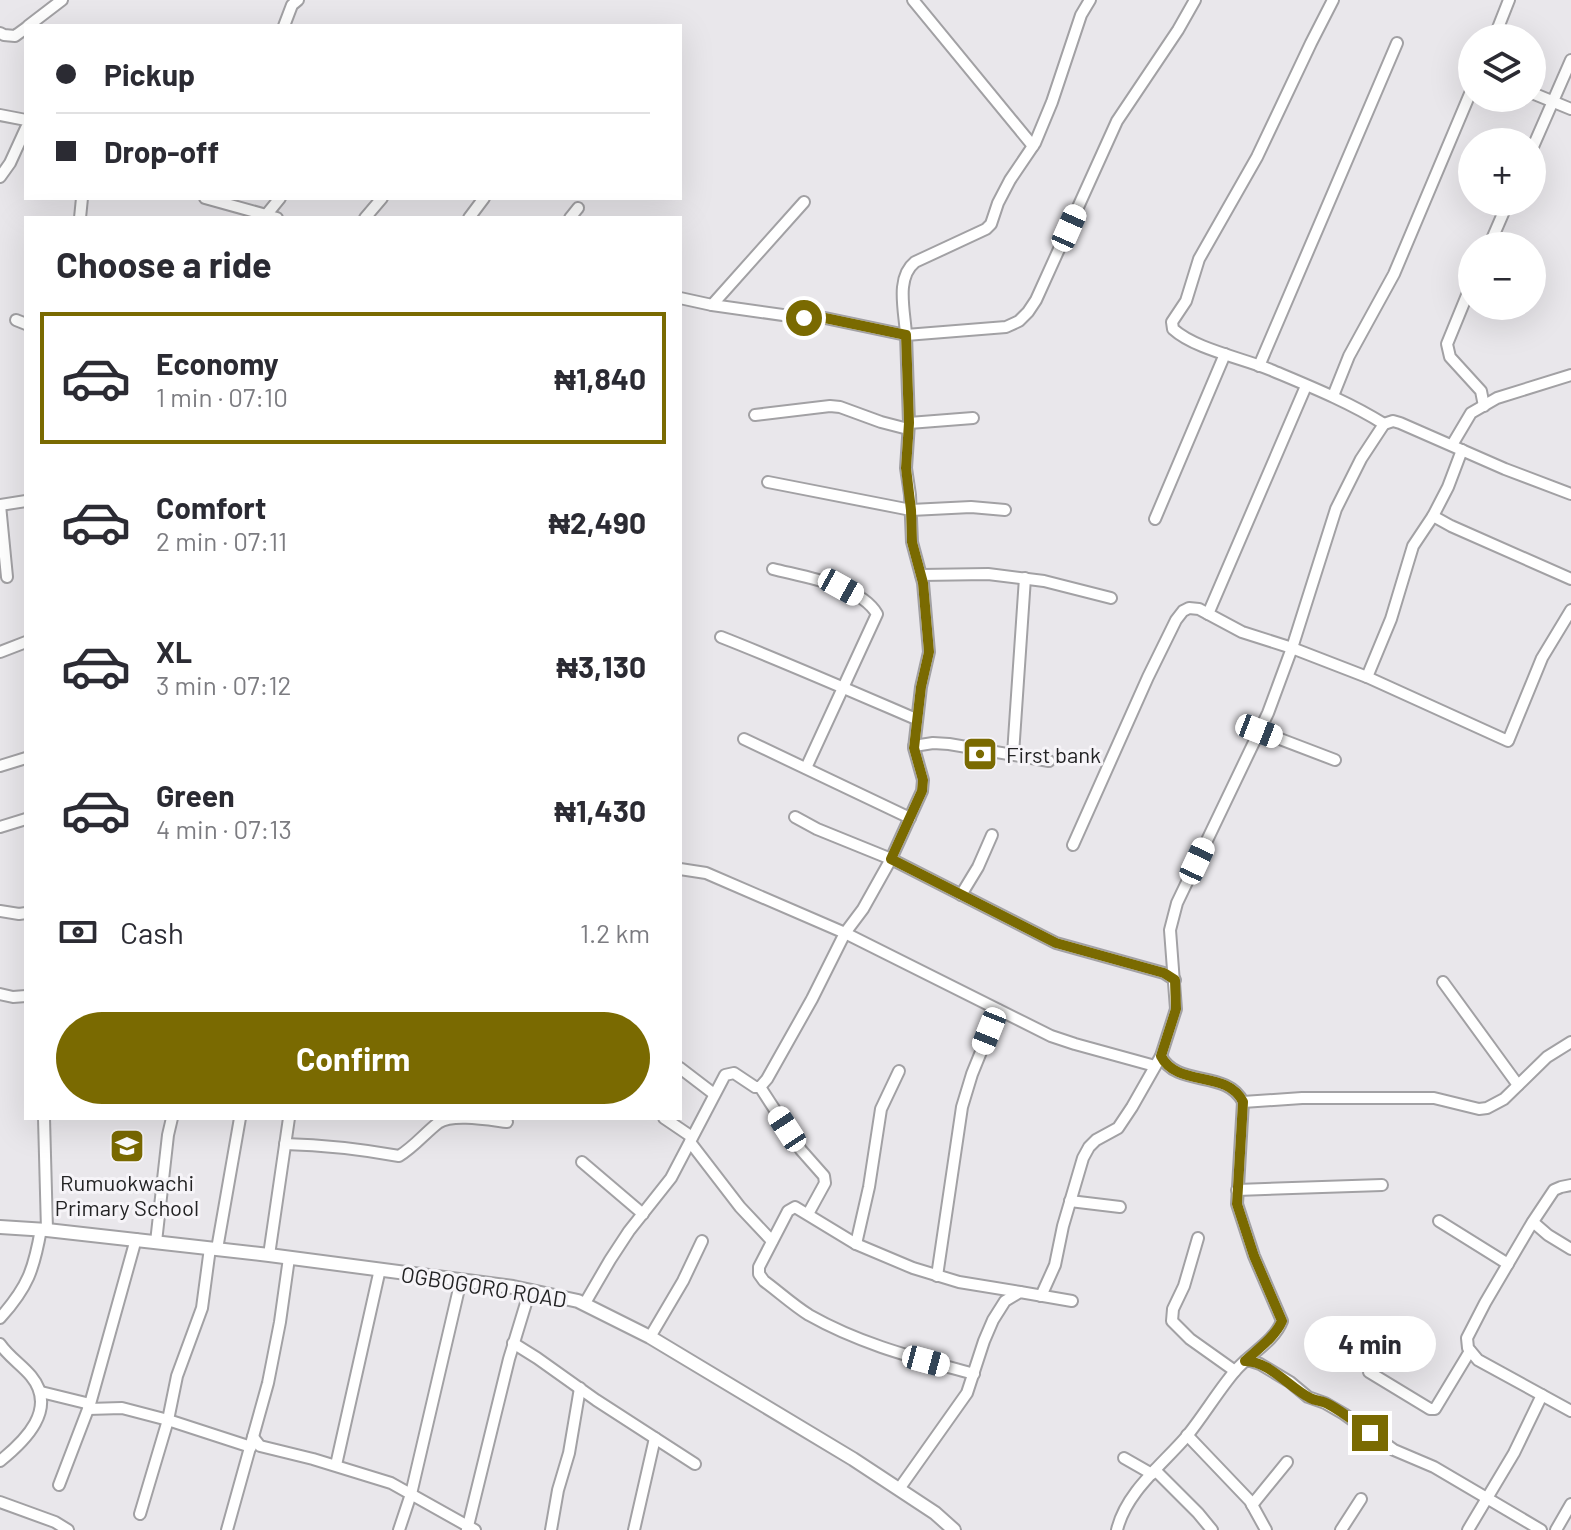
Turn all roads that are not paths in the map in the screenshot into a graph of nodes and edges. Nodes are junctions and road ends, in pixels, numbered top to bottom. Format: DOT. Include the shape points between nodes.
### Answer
graph roads {
  1 [pos="62,0"];
  2 [pos="298,0"];
  3 [pos="913,0"];
  4 [pos="1090,0"];
  5 [pos="1195,0"];
  6 [pos="1333,0"];
  7 [pos="1509,0"];
  8 [pos="31,24"];
  9 [pos="285,24"];
  10 [pos="1500,24"];
  11 [pos="24,29"];
  12 [pos="0,33"];
  13 [pos="1397,43"];
  14 [pos="1571,60"];
  15 [pos="1546,99"];
  16 [pos="1553,102"];
  17 [pos="1571,109"];
  18 [pos="1462,112"];
  19 [pos="0,115"];
  20 [pos="24,120"];
  21 [pos="1541,128"];
  22 [pos="24,132"];
  23 [pos="1033,146"];
  24 [pos="0,177"];
  25 [pos="210,200"];
  26 [pos="380,200"];
  27 [pos="804,202"];
  28 [pos="578,208"];
  29 [pos="244,214"];
  30 [pos="272,216"];
  31 [pos="367,216"];
  32 [pos="572,216"];
  33 [pos="682,298"];
  34 [pos="712,305"];
  35 [pos="1458,317"];
  36 [pos="906,335"];
  37 [pos="1225,354"];
  38 [pos="1259,366"];
  39 [pos="1571,375"];
  40 [pos="1306,386"];
  41 [pos="1333,396"];
  42 [pos="1484,406"];
  43 [pos="755,415"];
  44 [pos="973,418"];
  45 [pos="1384,424"];
  46 [pos="908,426"];
  47 [pos="1457,448"];
  48 [pos="768,482"];
  49 [pos="1571,494"];
  50 [pos="24,501"];
  51 [pos="0,505"];
  52 [pos="911,510"];
  53 [pos="1005,510"];
  54 [pos="1433,516"];
  55 [pos="1155,519"];
  56 [pos="773,569"];
  57 [pos="921,575"];
  58 [pos="7,577"];
  59 [pos="1025,578"];
  60 [pos="1571,579"];
  61 [pos="1111,598"];
  62 [pos="1571,610"];
  63 [pos="1208,614"];
  64 [pos="721,637"];
  65 [pos="24,643"];
  66 [pos="1292,648"];
  67 [pos="0,652"];
  68 [pos="1367,677"];
  69 [pos="844,689"];
  70 [pos="916,719"];
  71 [pos="1259,731"];
  72 [pos="744,739"];
  73 [pos="914,746"];
  74 [pos="1013,754"];
  75 [pos="24,759"];
  76 [pos="1335,760"];
  77 [pos="1049,761"];
  78 [pos="0,766"];
  79 [pos="806,768"];
  80 [pos="795,817"];
  81 [pos="910,818"];
  82 [pos="24,820"];
  83 [pos="0,827"];
  84 [pos="992,835"];
  85 [pos="1073,845"];
  86 [pos="891,859"];
  87 [pos="682,869"];
  88 [pos="961,895"];
  89 [pos="0,911"];
  90 [pos="24,913"];
  91 [pos="845,933"];
  92 [pos="1175,980"];
  93 [pos="1443,982"];
  94 [pos="0,994"];
  95 [pos="24,996"];
  96 [pos="998,1010"];
  97 [pos="1571,1042"];
  98 [pos="1161,1056"];
  99 [pos="1155,1066"];
  100 [pos="682,1070"];
  101 [pos="899,1071"];
  102 [pos="1518,1085"];
  103 [pos="760,1087"];
  104 [pos="714,1094"];
  105 [pos="1243,1102"];
  106 [pos="44,1120"];
  107 [pos="172,1120"];
  108 [pos="240,1120"];
  109 [pos="289,1120"];
  110 [pos="444,1120"];
  111 [pos="666,1120"];
  112 [pos="691,1140"];
  113 [pos="285,1144"];
  114 [pos="582,1162"];
  115 [pos="1382,1185"];
  116 [pos="1571,1185"];
  117 [pos="1237,1190"];
  118 [pos="1070,1201"];
  119 [pos="1120,1207"];
  120 [pos="643,1214"];
  121 [pos="808,1214"];
  122 [pos="1439,1221"];
  123 [pos="1533,1222"];
  124 [pos="0,1227"];
  125 [pos="44,1229"];
  126 [pos="1198,1238"];
  127 [pos="136,1239"];
  128 [pos="702,1241"];
  129 [pos="772,1241"];
  130 [pos="156,1242"];
  131 [pos="856,1244"];
  132 [pos="214,1249"];
  133 [pos="1571,1249"];
  134 [pos="269,1255"];
  135 [pos="289,1258"];
  136 [pos="1508,1264"];
  137 [pos="380,1269"];
  138 [pos="937,1276"];
  139 [pos="461,1280"];
  140 [pos="530,1290"];
  141 [pos="1020,1292"];
  142 [pos="1041,1296"];
  143 [pos="1072,1301"];
  144 [pos="585,1303"];
  145 [pos="0,1318"];
  146 [pos="650,1337"];
  147 [pos="513,1343"];
  148 [pos="1,1350"];
  149 [pos="1470,1351"];
  150 [pos="1245,1361"];
  151 [pos="1235,1371"];
  152 [pos="1369,1372"];
  153 [pos="974,1374"];
  154 [pos="580,1388"];
  155 [pos="41,1392"];
  156 [pos="1542,1395"];
  157 [pos="89,1406"];
  158 [pos="1571,1411"];
  159 [pos="168,1420"];
  160 [pos="1187,1435"];
  161 [pos="655,1438"];
  162 [pos="253,1446"];
  163 [pos="1124,1458"];
  164 [pos="0,1461"];
  165 [pos="1287,1462"];
  166 [pos="695,1464"];
  167 [pos="336,1465"];
  168 [pos="1154,1472"];
  169 [pos="59,1485"];
  170 [pos="899,1489"];
  171 [pos="411,1494"];
  172 [pos="1487,1498"];
  173 [pos="1361,1499"];
  174 [pos="0,1502"];
  175 [pos="1571,1504"];
  176 [pos="1252,1505"];
  177 [pos="140,1514"];
  178 [pos="470,1529"];
  179 [pos="68,1530"];
  180 [pos="227,1530"];
  181 [pos="399,1530"];
  182 [pos="551,1530"];
  183 [pos="634,1530"];
  184 [pos="954,1530"];
  185 [pos="1117,1530"];
  186 [pos="1212,1530"];
  187 [pos="1266,1530"];
  188 [pos="1341,1530"];
  189 [pos="1468,1530"];
  190 [pos="1541,1530"];
  191 [pos="1556,1530"];
  1 -- 8 [label="street"];
  2 -- 9 [label="street"];
  3 -- 23 [label="street"];
  4 -- 23 [label="street"];
  5 -- 36 [label="street" via="1117,121 1028,312 1006,327"];
  6 -- 37 [label="street" via="1257,157 1199,259 1186,301 1172,322 1181,335"];
  7 -- 10 [label="street"];
  11 -- 12 [label="street" via="15,36"];
  13 -- 38 [label="street"];
  14 -- 16 [label="street"];
  15 -- 16 [label="street"];
  16 -- 17 [label="street"];
  16 -- 21 [label="street"];
  18 -- 41 [label="street" via="1394,274"];
  19 -- 20 [label="street"];
  22 -- 24 [label="street"];
  23 -- 36 [label="street" via="986,229 907,269"];
  25 -- 29 [label="street"];
  26 -- 31 [label="street"];
  27 -- 34 [label="street"];
  28 -- 32 [label="street"];
  29 -- 30 [label="street"];
  33 -- 34 [label="street"];
  34 -- 36 [label="street" via="825,318"];
  35 -- 42 [label="street" via="1447,344 1450,357 1481,391"];
  36 -- 46 [label="street"];
  37 -- 38 [label="street"];
  37 -- 55 [label="street"];
  38 -- 40 [label="street"];
  39 -- 42 [label="street"];
  40 -- 41 [label="street"];
  40 -- 63 [label="street"];
  41 -- 45 [label="street"];
  42 -- 47 [label="street" via="1471,413"];
  43 -- 46 [label="street" via="830,406"];
  44 -- 46 [label="street"];
  45 -- 47 [label="street" via="1400,423"];
  45 -- 66 [label="street" via="1336,509"];
  46 -- 52 [label="street"];
  47 -- 49 [label="street"];
  47 -- 54 [label="street" via="1448,487"];
  48 -- 52 [label="street"];
  50 -- 51 [label="street"];
  51 -- 58 [label="street"];
  52 -- 53 [label="street"];
  52 -- 57 [label="street"];
  54 -- 60 [label="street"];
  54 -- 68 [label="street" via="1413,546"];
  56 -- 69 [label="street" via="841,587 875,609"];
  57 -- 59 [label="street"];
  57 -- 70 [label="street" via="929,652"];
  59 -- 61 [label="street"];
  59 -- 74 [label="street"];
  62 -- 68 [label="street" via="1542,658 1508,741"];
  63 -- 66 [label="street"];
  63 -- 85 [label="street" via="1189,608 1176,620"];
  64 -- 69 [label="street"];
  65 -- 67 [label="street"];
  66 -- 68 [label="street"];
  66 -- 71 [label="street"];
  69 -- 70 [label="street"];
  69 -- 79 [label="street"];
  70 -- 73 [label="street"];
  71 -- 76 [label="street"];
  71 -- 92 [label="street" via="1177,903 1170,930"];
  72 -- 79 [label="street"];
  73 -- 74 [label="street" via="949,744"];
  73 -- 81 [label="street" via="923,780"];
  74 -- 77 [label="street"];
  75 -- 78 [label="street"];
  79 -- 81 [label="street"];
  80 -- 86 [label="street"];
  81 -- 86 [label="street"];
  82 -- 83 [label="street"];
  84 -- 88 [label="street"];
  86 -- 88 [label="street"];
  86 -- 91 [label="street"];
  87 -- 91 [label="street" via="706,873"];
  88 -- 92 [label="street" via="1056,943"];
  89 -- 90 [label="street"];
  91 -- 96 [label="street"];
  91 -- 103 [label="street"];
  92 -- 98 [label="street" via="1176,1009"];
  93 -- 102 [label="street"];
  94 -- 95 [label="street"];
  96 -- 99 [label="street" via="1063,1040"];
  96 -- 138 [label="street" via="962,1107"];
  97 -- 102 [label="street"];
  98 -- 99 [label="street"];
  98 -- 105 [label="street" via="1173,1069 1232,1088"];
  99 -- 118 [label="street" via="1118,1128 1089,1147"];
  100 -- 104 [label="street"];
  101 -- 131 [label="street" via="881,1109"];
  102 -- 105 [label="street" via="1496,1104 1479,1109 1434,1098"];
  103 -- 104 [label="street" via="734,1073 725,1075"];
  103 -- 121 [label="street" via="824,1176"];
  104 -- 112 [label="street"];
  105 -- 117 [label="street"];
  106 -- 125 [label="street"];
  107 -- 130 [label="street"];
  108 -- 132 [label="street"];
  109 -- 113 [label="street"];
  110 -- 113 [label="street" via="399,1156"];
  111 -- 112 [label="street"];
  112 -- 120 [label="street"];
  112 -- 129 [label="street"];
  113 -- 134 [label="street"];
  114 -- 120 [label="street"];
  115 -- 117 [label="street"];
  116 -- 123 [label="street" via="1554,1190"];
  117 -- 150 [label="street" via="1242,1222 1282,1321"];
  118 -- 119 [label="street"];
  118 -- 142 [label="street" via="1055,1265"];
  120 -- 144 [label="street"];
  121 -- 129 [label="street" via="791,1208"];
  121 -- 131 [label="street"];
  122 -- 136 [label="street"];
  123 -- 133 [label="street"];
  123 -- 136 [label="street"];
  124 -- 125 [label="street, OGBOGORO ROAD"];
  125 -- 127 [label="street, OGBOGORO ROAD"];
  125 -- 145 [label="street" via="28,1281"];
  126 -- 151 [label="street" via="1172,1321"];
  127 -- 130 [label="street, OGBOGORO ROAD"];
  127 -- 157 [label="street"];
  128 -- 146 [label="street"];
  129 -- 153 [label="street" via="759,1274 805,1313 894,1353"];
  130 -- 132 [label="street, OGBOGORO ROAD"];
  131 -- 138 [label="street"];
  132 -- 134 [label="street, OGBOGORO ROAD"];
  132 -- 159 [label="street"];
  134 -- 135 [label="street, OGBOGORO ROAD"];
  135 -- 137 [label="street, OGBOGORO ROAD"];
  135 -- 162 [label="street"];
  136 -- 149 [label="street" via="1467,1338"];
  137 -- 139 [label="street, OGBOGORO ROAD"];
  137 -- 167 [label="street"];
  138 -- 141 [label="street"];
  139 -- 140 [label="street, OGBOGORO ROAD"];
  139 -- 171 [label="street"];
  140 -- 144 [label="street, OGBOGORO ROAD"];
  140 -- 147 [label="street"];
  141 -- 142 [label="street"];
  141 -- 153 [label="street" via="1005,1301 993,1320"];
  142 -- 143 [label="street"];
  144 -- 146 [label="street, OGBOGORO ROAD"];
  146 -- 170 [label="street, OGBOGORO ROAD"];
  147 -- 154 [label="street"];
  147 -- 178 [label="street"];
  148 -- 155 [label="street"];
  149 -- 152 [label="street" via="1435,1409"];
  149 -- 156 [label="street"];
  150 -- 151 [label="street"];
  150 -- 172 [label="street" via="1260,1364 1394,1450"];
  151 -- 160 [label="street"];
  153 -- 170 [label="street" via="967,1393"];
  154 -- 161 [label="street"];
  154 -- 182 [label="street"];
  155 -- 157 [label="street"];
  155 -- 164 [label="street" via="40,1413 31,1432"];
  156 -- 158 [label="street"];
  156 -- 172 [label="street"];
  157 -- 159 [label="street"];
  157 -- 169 [label="street"];
  159 -- 162 [label="street"];
  159 -- 177 [label="street"];
  160 -- 168 [label="street"];
  160 -- 176 [label="street"];
  161 -- 166 [label="street"];
  161 -- 183 [label="street"];
  162 -- 167 [label="street"];
  162 -- 180 [label="street"];
  163 -- 168 [label="street"];
  165 -- 176 [label="street"];
  167 -- 171 [label="street"];
  168 -- 185 [label="street" via="1127,1506"];
  168 -- 186 [label="street"];
  170 -- 184 [label="street, OGBOGORO ROAD"];
  171 -- 178 [label="street"];
  171 -- 181 [label="street"];
  172 -- 189 [label="street"];
  172 -- 190 [label="street"];
  173 -- 188 [label="street"];
  174 -- 179 [label="street"];
  175 -- 191 [label="street"];
  176 -- 187 [label="street"];
}
